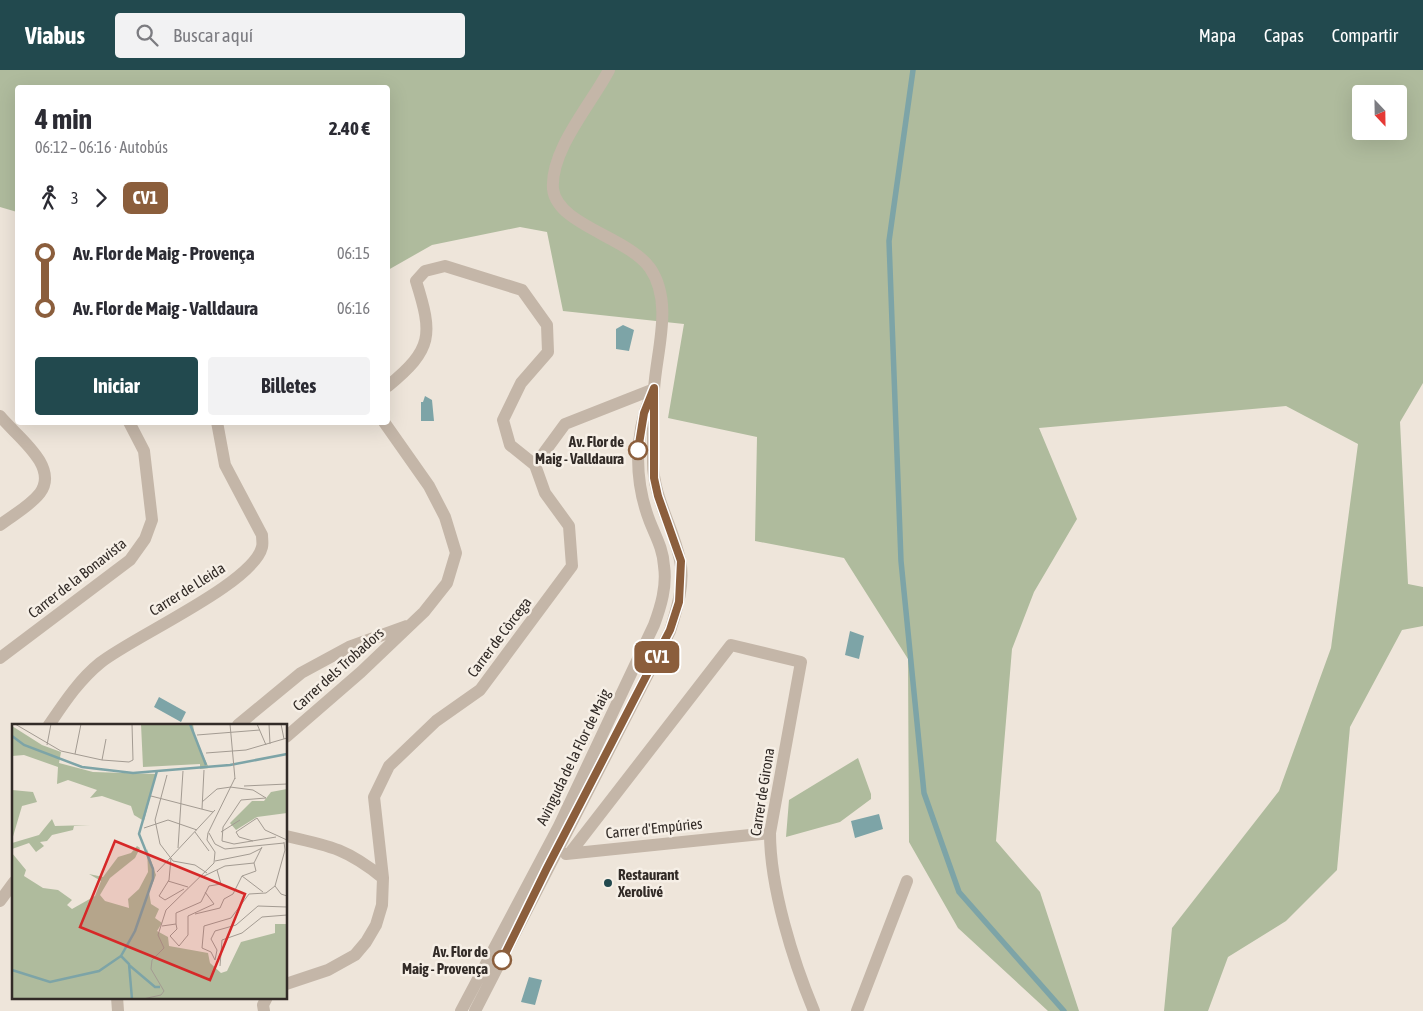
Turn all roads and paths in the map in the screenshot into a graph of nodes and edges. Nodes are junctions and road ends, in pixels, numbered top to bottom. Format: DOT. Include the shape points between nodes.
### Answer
graph roads {
  1 [pos="609,70"];
  2 [pos="390,384"];
  3 [pos="654,388"];
  4 [pos="0,416"];
  5 [pos="131,425"];
  6 [pos="218,425"];
  7 [pos="386,425"];
  8 [pos="535,465"];
  9 [pos="0,525"];
  10 [pos="412,624"];
  11 [pos="0,658"];
  12 [pos="50,724"];
  13 [pos="239,724"];
  14 [pos="288,734"];
  15 [pos="770,833"];
  16 [pos="288,836"];
  17 [pos="570,853"];
  18 [pos="549,856"];
  19 [pos="384,878"];
  20 [pos="906,881"];
  21 [pos="12,885"];
  22 [pos="0,901"];
  23 [pos="288,983"];
  24 [pos="488,990"];
  25 [pos="117,998"];
  26 [pos="266,998"];
  27 [pos="462,1007"];
  28 [pos="118,1011"];
  29 [pos="264,1011"];
  30 [pos="451,1011"];
  31 [pos="475,1011"];
  32 [pos="814,1011"];
  33 [pos="856,1011"];
  1 -- 3 [label="street, Avinguda de la Flor de Maig" via="556,164 554,191 567,213 627,246 650,268 660,296 663,325"];
  2 -- 8 [label="street" via="423,351 428,330 427,315 416,281 425,271 445,266 522,290 547,325 548,352 521,383 503,420 510,444"];
  3 -- 8 [label="street" via="565,424"];
  3 -- 18 [label="street, Avinguda de la Flor de Maig" via="654,478 681,561 679,602 670,630"];
  4 -- 9 [label="street" via="38,456 44,483 33,500"];
  5 -- 11 [label="street, Carrer de la Bonavista" via="144,451 151,498 152,520 145,539 130,560"];
  6 -- 12 [label="street, Carrer de Lleida" via="225,465 262,536 262,547 256,559 230,583 99,664 78,684"];
  7 -- 10 [label="street, Carrer dels Trobadors" via="429,486 445,517 456,553 448,583"];
  8 -- 19 [label="street, Carrer de Còrcega" via="545,493 569,526 572,566 480,690 436,721 389,766 374,797"];
  10 -- 13 [label="street" via="349,647 301,673"];
  10 -- 14 [label="street, Carrer dels Trobadors"];
  15 -- 17 [label="street, Carrer d'Empúries"];
  15 -- 17 [label="street, Carrer de Girona" via="800,662 731,645"];
  15 -- 32 [label="street, Carrer de Girona" via="778,894 800,978"];
  16 -- 19 [label="street" via="332,846 358,858"];
  17 -- 18 [label="street, Carrer d'Empúries"];
  18 -- 24 [label="street, Avinguda de la Flor de Maig"];
  18 -- 27 [label="street, Avinguda de la Flor de Maig"];
  19 -- 23 [label="street, Carrer de Còrcega" via="382,905 376,925 355,955 328,970"];
  20 -- 33 [label="street"];
  21 -- 22 [label="street"];
  24 -- 27 [label="street"];
  24 -- 31 [label="street, Avinguda de la Flor de Maig"];
  25 -- 28 [label="street"];
  26 -- 29 [label="street"];
  27 -- 30 [label="street"];
}
